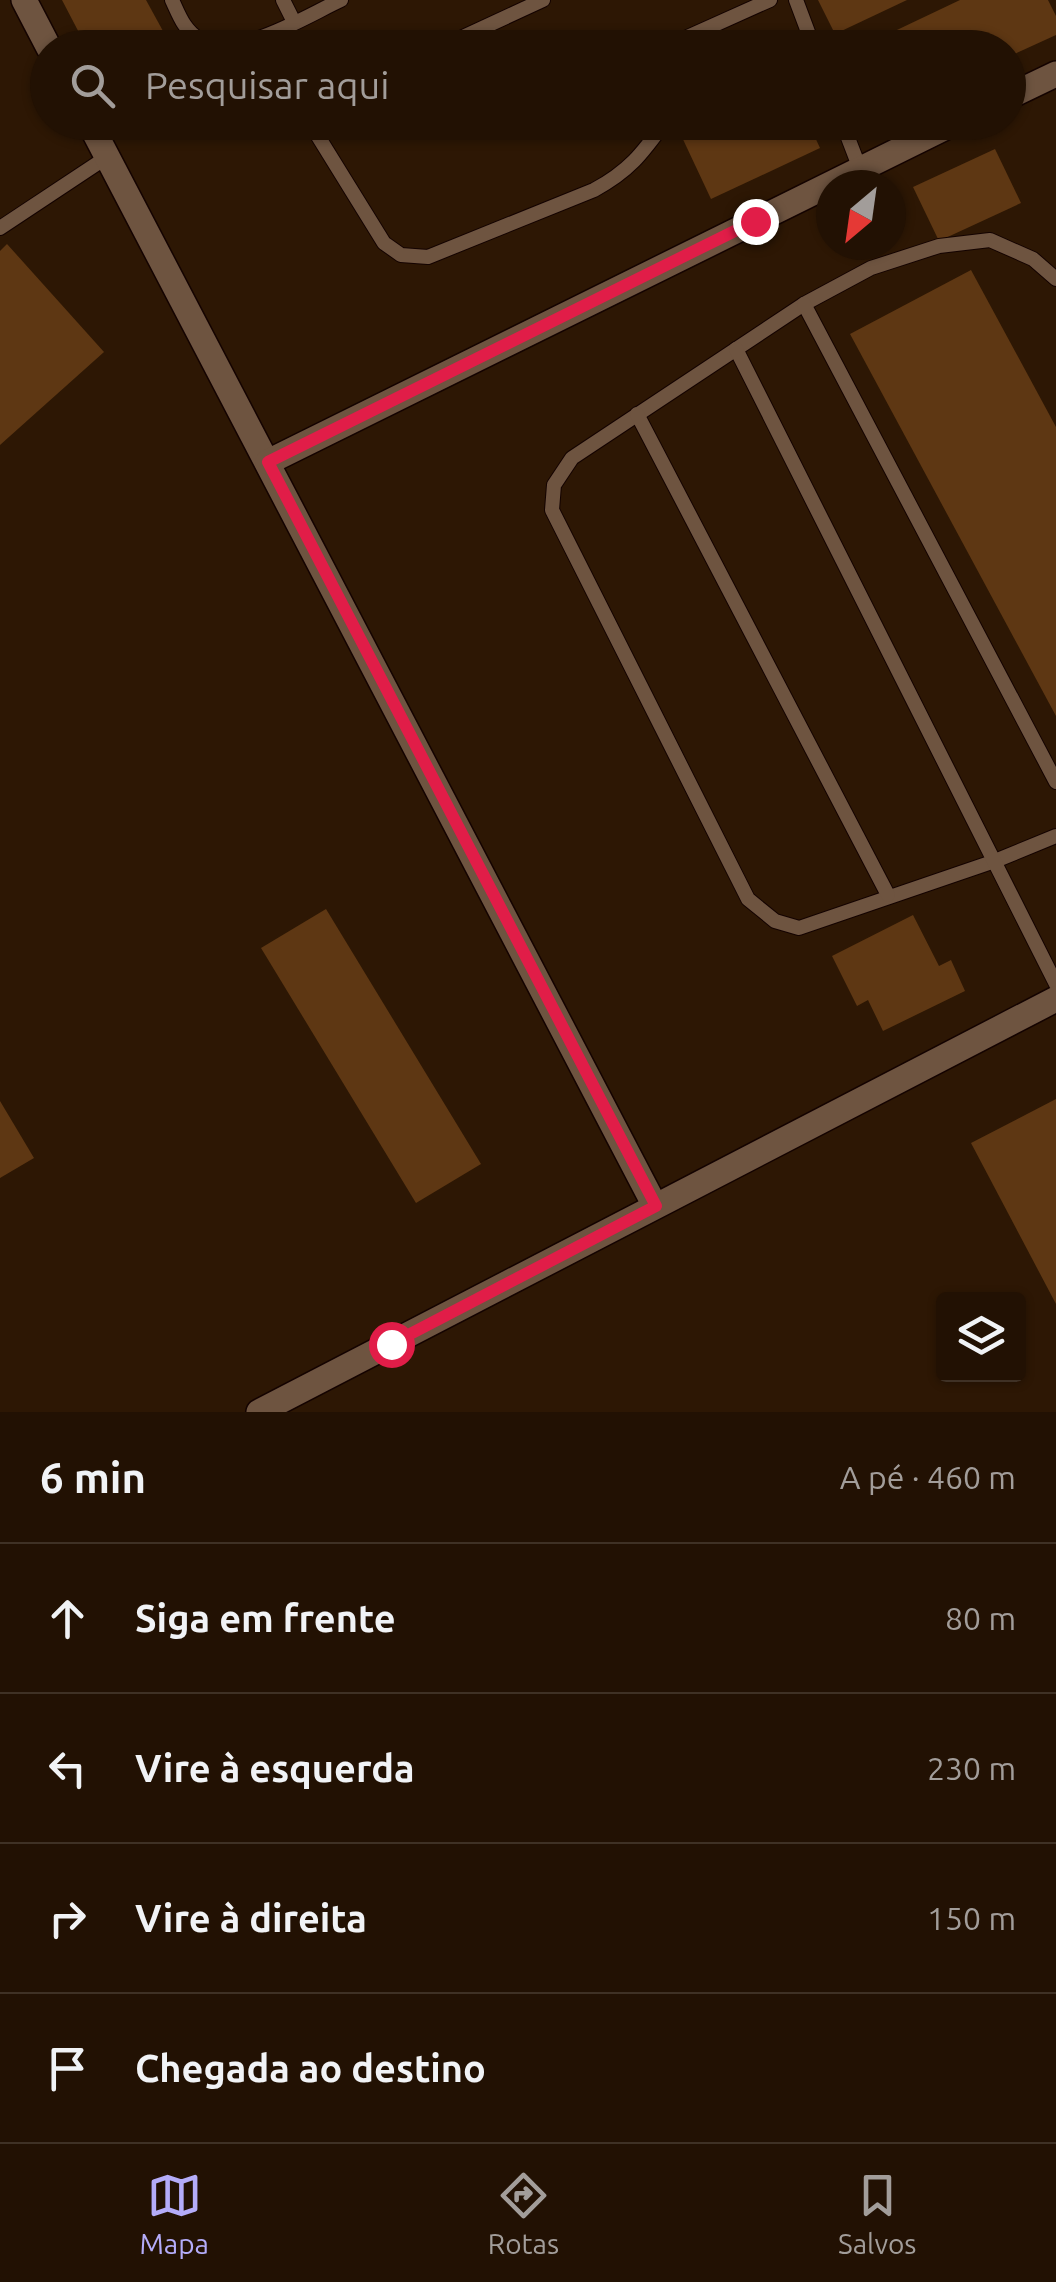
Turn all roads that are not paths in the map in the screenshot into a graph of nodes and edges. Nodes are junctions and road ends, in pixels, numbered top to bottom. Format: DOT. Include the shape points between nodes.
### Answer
graph roads {
  1 [pos="24,0"];
  2 [pos="172,0"];
  3 [pos="284,0"];
  4 [pos="341,0"];
  5 [pos="543,0"];
  6 [pos="770,0"];
  7 [pos="796,0"];
  8 [pos="294,22"];
  9 [pos="40,30"];
  10 [pos="190,30"];
  11 [pos="277,30"];
  12 [pos="478,30"];
  13 [pos="703,30"];
  14 [pos="807,30"];
  15 [pos="1056,74"];
  16 [pos="1026,88"];
  17 [pos="98,140"];
  18 [pos="320,140"];
  19 [pos="652,140"];
  20 [pos="849,140"];
  21 [pos="919,140"];
  22 [pos="107,157"];
  23 [pos="860,169"];
  24 [pos="0,228"];
  25 [pos="1056,278"];
  26 [pos="804,304"];
  27 [pos="736,348"];
  28 [pos="637,414"];
  29 [pos="268,462"];
  30 [pos="1056,782"];
  31 [pos="1056,836"];
  32 [pos="995,860"];
  33 [pos="888,895"];
  34 [pos="1056,984"];
  35 [pos="1056,999"];
  36 [pos="656,1206"];
  37 [pos="259,1412"];
  1 -- 9 [label="street"];
  2 -- 10 [label="lane"];
  3 -- 8 [label="lane"];
  4 -- 8 [label="lane"];
  5 -- 12 [label="lane"];
  6 -- 13 [label="lane"];
  7 -- 14 [label="lane"];
  8 -- 11 [label="lane"];
  15 -- 16 [label="street"];
  17 -- 22 [label="street"];
  18 -- 19 [label="lane" via="384,243 402,255 428,256 594,190 638,160"];
  20 -- 23 [label="lane"];
  21 -- 23 [label="street"];
  22 -- 24 [label="lane"];
  22 -- 29 [label="street"];
  23 -- 29 [label="street"];
  25 -- 26 [label="lane" via="1033,258 990,240 939,246 871,268"];
  26 -- 27 [label="lane"];
  26 -- 30 [label="lane"];
  27 -- 28 [label="lane"];
  27 -- 32 [label="lane"];
  28 -- 33 [label="lane"];
  28 -- 33 [label="lane" via="572,458 554,485 552,510 748,900 775,921 799,928"];
  29 -- 36 [label="street"];
  31 -- 32 [label="lane"];
  32 -- 33 [label="lane"];
  32 -- 34 [label="lane"];
  35 -- 36 [label="street"];
  36 -- 37 [label="street"];
}
